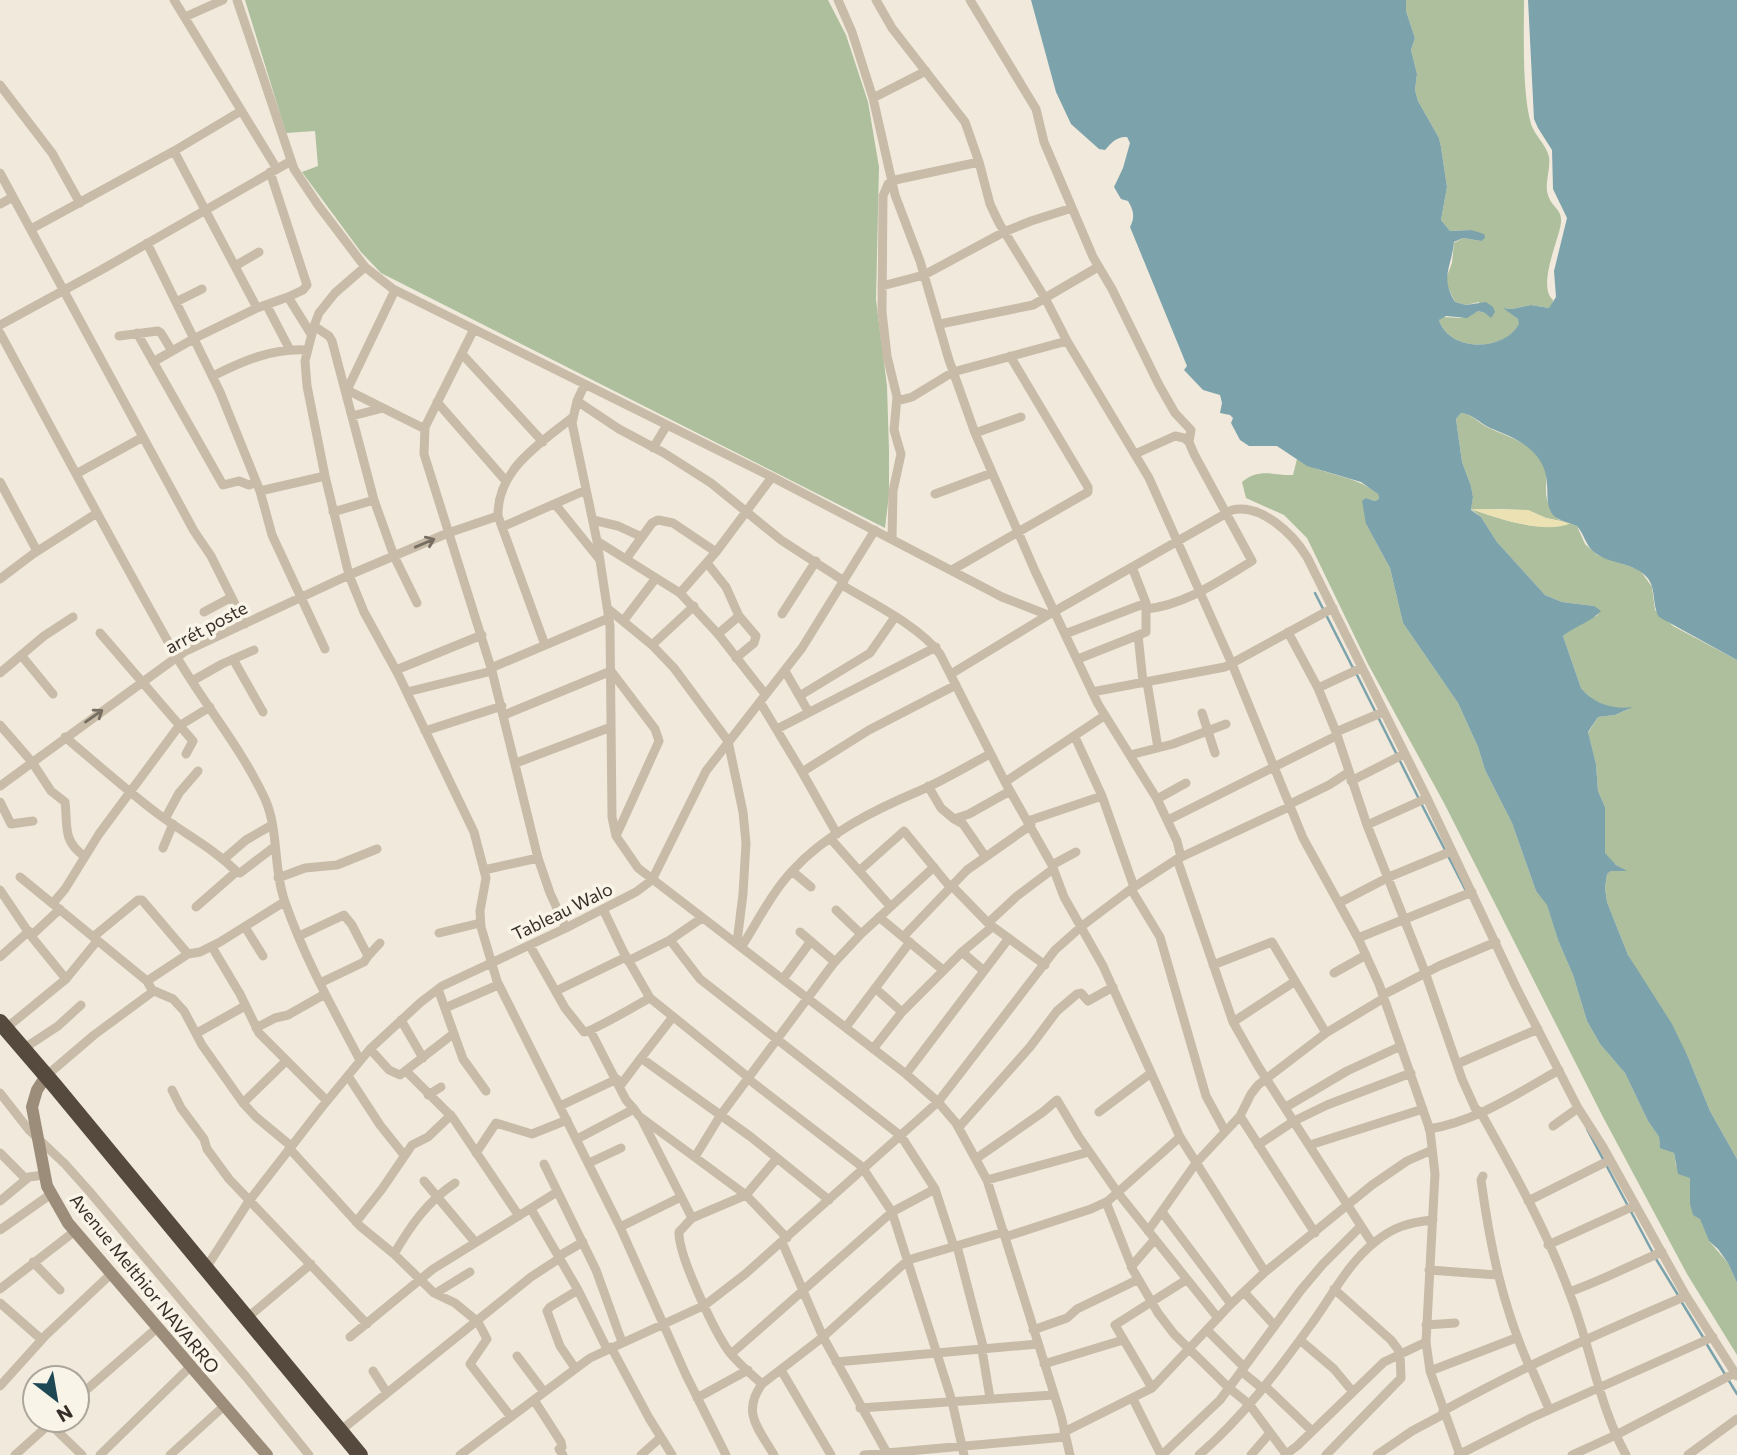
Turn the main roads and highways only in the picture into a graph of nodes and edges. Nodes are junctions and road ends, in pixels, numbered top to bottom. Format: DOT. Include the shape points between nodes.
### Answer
graph roads {
  1 [pos="3,1026"];
  2 [pos="360,1455"];
  1 -- 2 [label="highway"];
}
